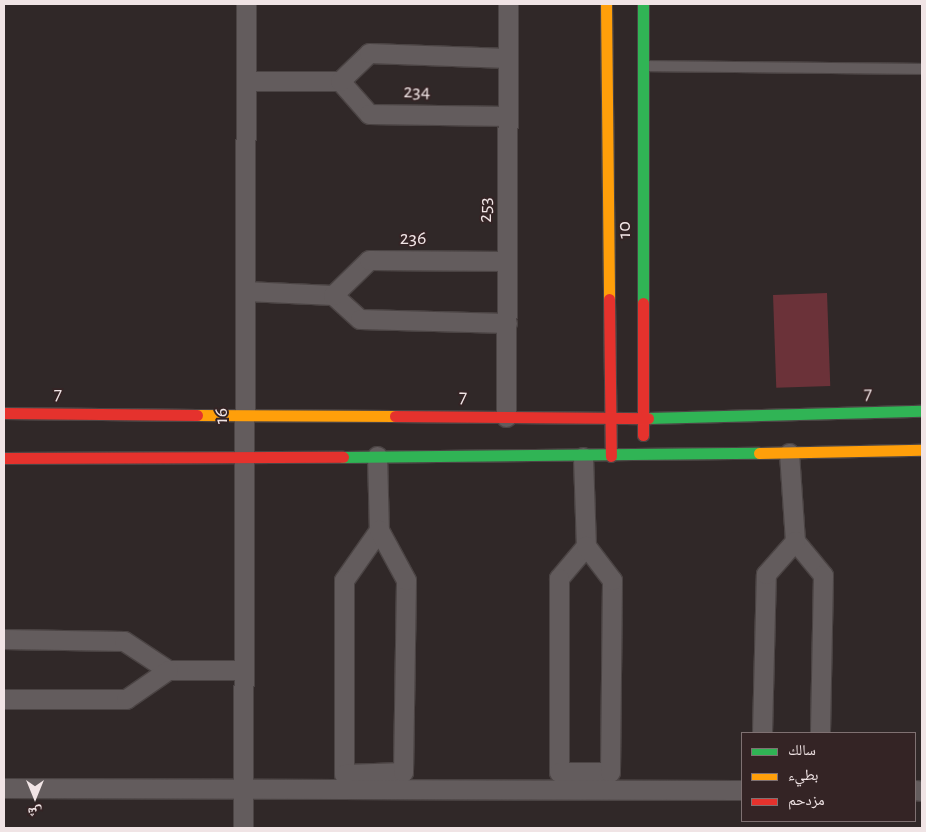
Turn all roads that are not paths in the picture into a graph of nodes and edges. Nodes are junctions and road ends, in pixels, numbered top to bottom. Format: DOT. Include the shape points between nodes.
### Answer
graph roads {
  1 [pos="246,4"];
  2 [pos="508,4"];
  3 [pos="606,4"];
  4 [pos="642,4"];
  5 [pos="508,58"];
  6 [pos="642,66"];
  7 [pos="922,69"];
  8 [pos="246,81"];
  9 [pos="340,81"];
  10 [pos="508,116"];
  11 [pos="507,261"];
  12 [pos="244,291"];
  13 [pos="333,295"];
  14 [pos="506,323"];
  15 [pos="922,412"];
  16 [pos="4,413"];
  17 [pos="244,414"];
  18 [pos="506,416"];
  19 [pos="611,416"];
  20 [pos="643,418"];
  21 [pos="922,450"];
  22 [pos="789,453"];
  23 [pos="244,456"];
  24 [pos="377,456"];
  25 [pos="611,456"];
  26 [pos="643,456"];
  27 [pos="583,457"];
  28 [pos="4,458"];
  29 [pos="379,530"];
  30 [pos="795,542"];
  31 [pos="586,546"];
  32 [pos="4,638"];
  33 [pos="168,670"];
  34 [pos="244,670"];
  35 [pos="4,699"];
  36 [pos="762,732"];
  37 [pos="820,732"];
  38 [pos="4,788"];
  39 [pos="243,789"];
  40 [pos="741,790"];
  41 [pos="243,828"];
  1 -- 8 [label="street, 16"];
  2 -- 5 [label="street, 253"];
  3 -- 19 [label="street, 10"];
  4 -- 6 [label="street, 10"];
  5 -- 9 [label="street, 234" via="369,53"];
  5 -- 10 [label="street, 253"];
  6 -- 7 [label="lane"];
  6 -- 20 [label="street, 10"];
  8 -- 9 [label="street"];
  8 -- 12 [label="street, 16"];
  9 -- 10 [label="street, 234" via="369,114"];
  10 -- 11 [label="street, 253"];
  11 -- 13 [label="street, 236" via="369,260"];
  11 -- 14 [label="street, 253"];
  12 -- 13 [label="street"];
  12 -- 17 [label="street, 16"];
  13 -- 14 [label="street" via="360,319"];
  14 -- 18 [label="street, 253"];
  15 -- 20 [label="street, 7"];
  16 -- 17 [label="street, 7"];
  17 -- 18 [label="street, 7"];
  17 -- 23 [label="street, 16"];
  18 -- 19 [label="street, 7"];
  19 -- 20 [label="street, 7"];
  19 -- 25 [label="street, 10"];
  20 -- 26 [label="street, 10"];
  21 -- 22 [label="street"];
  22 -- 26 [label="street"];
  22 -- 30 [label="street"];
  23 -- 24 [label="street"];
  23 -- 28 [label="street"];
  23 -- 34 [label="street, 16"];
  24 -- 27 [label="street"];
  24 -- 29 [label="street"];
  25 -- 26 [label="street"];
  25 -- 27 [label="street"];
  27 -- 31 [label="street"];
  29 -- 29 [label="street" via="344,580 344,774 403,772 406,580"];
  30 -- 36 [label="street" via="766,574"];
  30 -- 37 [label="street" via="823,575"];
  31 -- 31 [label="street" via="559,578 559,772 610,772 612,580"];
  32 -- 33 [label="street" via="124,641"];
  33 -- 34 [label="street"];
  33 -- 35 [label="street" via="126,699"];
  34 -- 39 [label="street, 16"];
  38 -- 39 [label="street"];
  39 -- 40 [label="street"];
  39 -- 41 [label="street, 16"];
}
